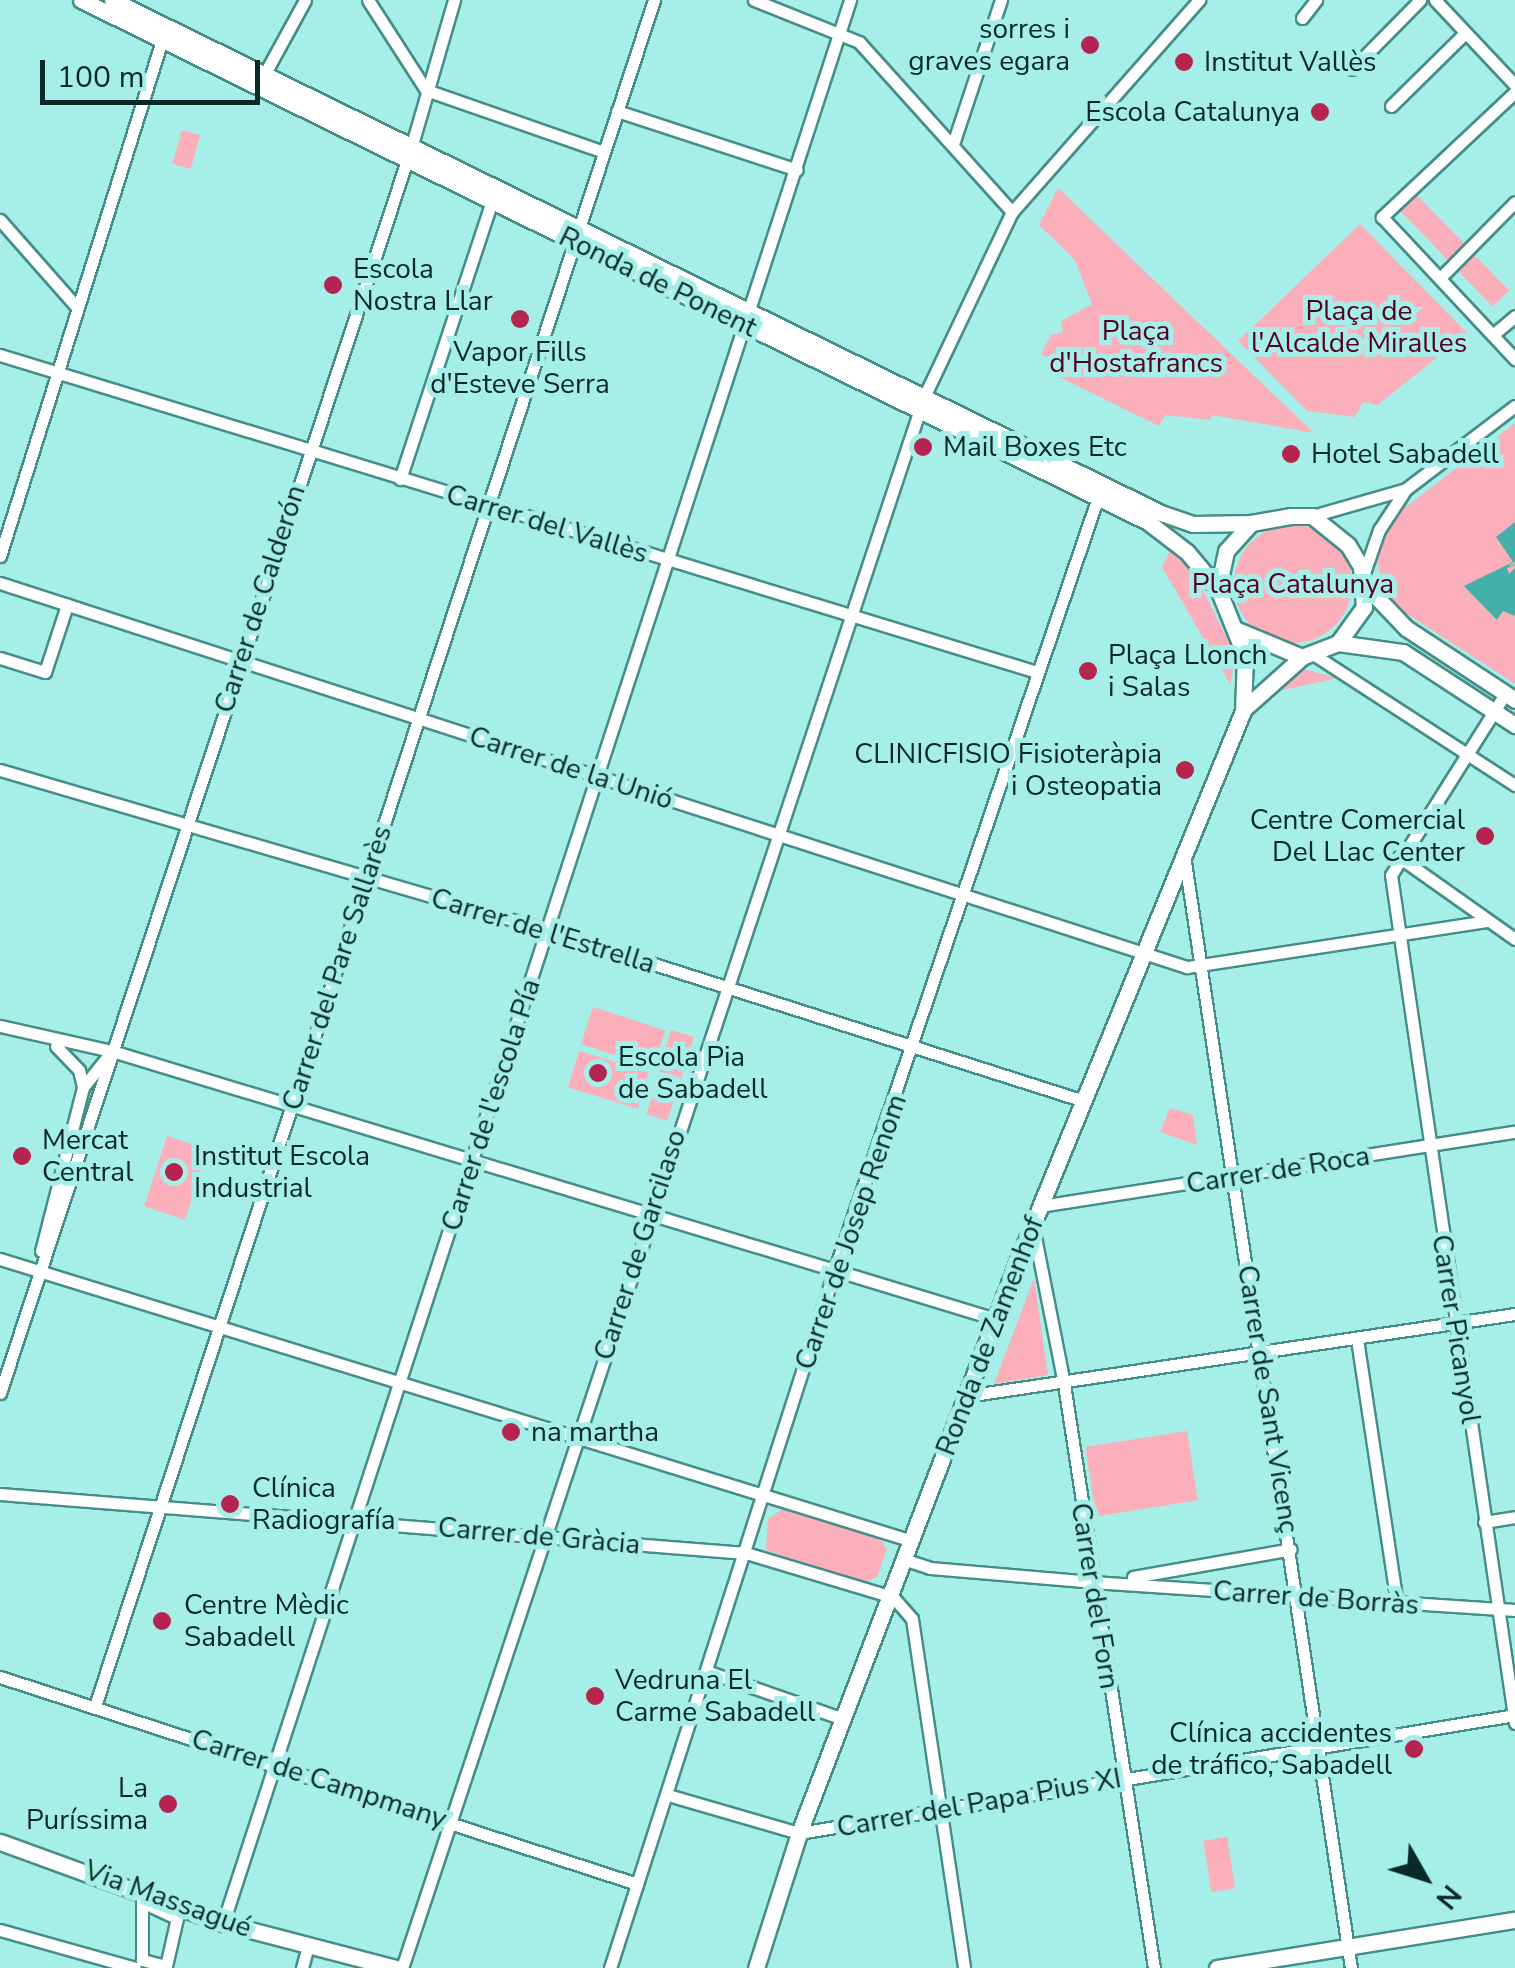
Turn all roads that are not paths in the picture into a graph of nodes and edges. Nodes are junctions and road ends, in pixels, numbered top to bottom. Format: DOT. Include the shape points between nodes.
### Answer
graph roads {
  1 [pos="81,0"];
  2 [pos="112,0"];
  3 [pos="305,0"];
  4 [pos="368,0"];
  5 [pos="454,0"];
  6 [pos="654,0"];
  7 [pos="754,0"];
  8 [pos="850,0"];
  9 [pos="1001,0"];
  10 [pos="1199,0"];
  11 [pos="1316,0"];
  12 [pos="1420,0"];
  13 [pos="1435,0"];
  14 [pos="1302,18"];
  15 [pos="840,31"];
  16 [pos="1465,32"];
  17 [pos="162,40"];
  18 [pos="1352,70"];
  19 [pos="264,75"];
  20 [pos="1515,88"];
  21 [pos="426,90"];
  22 [pos="1391,106"];
  23 [pos="618,112"];
  24 [pos="953,144"];
  25 [pos="604,152"];
  26 [pos="409,154"];
  27 [pos="797,170"];
  28 [pos="492,200"];
  29 [pos="1515,202"];
  30 [pos="1012,212"];
  31 [pos="0,220"];
  32 [pos="576,235"];
  33 [pos="1441,277"];
  34 [pos="75,306"];
  35 [pos="1515,316"];
  36 [pos="750,320"];
  37 [pos="1494,333"];
  38 [pos="0,355"];
  39 [pos="1515,359"];
  40 [pos="57,373"];
  41 [pos="921,404"];
  42 [pos="1515,406"];
  43 [pos="308,451"];
  44 [pos="400,480"];
  45 [pos="1406,489"];
  46 [pos="1098,497"];
  47 [pos="488,507"];
  48 [pos="1312,516"];
  49 [pos="1252,522"];
  50 [pos="0,556"];
  51 [pos="671,560"];
  52 [pos="1364,580"];
  53 [pos="0,583"];
  54 [pos="1218,590"];
  55 [pos="67,605"];
  56 [pos="846,615"];
  57 [pos="1235,629"];
  58 [pos="1338,643"];
  59 [pos="1307,656"];
  60 [pos="0,658"];
  61 [pos="240,661"];
  62 [pos="1037,672"];
  63 [pos="1510,697"];
  64 [pos="1243,711"];
  65 [pos="1494,712"];
  66 [pos="418,719"];
  67 [pos="1515,725"];
  68 [pos="1467,753"];
  69 [pos="0,770"];
  70 [pos="598,776"];
  71 [pos="1515,784"];
  72 [pos="187,826"];
  73 [pos="775,834"];
  74 [pos="1183,853"];
  75 [pos="1399,857"];
  76 [pos="368,878"];
  77 [pos="964,895"];
  78 [pos="1488,921"];
  79 [pos="547,930"];
  80 [pos="1398,935"];
  81 [pos="1515,939"];
  82 [pos="1142,955"];
  83 [pos="1201,966"];
  84 [pos="724,988"];
  85 [pos="0,1026"];
  86 [pos="52,1042"];
  87 [pos="914,1046"];
  88 [pos="112,1051"];
  89 [pos="83,1087"];
  90 [pos="1084,1101"];
  91 [pos="292,1104"];
  92 [pos="1515,1132"];
  93 [pos="1427,1146"];
  94 [pos="474,1158"];
  95 [pos="1232,1177"];
  96 [pos="1040,1206"];
  97 [pos="652,1214"];
  98 [pos="1032,1226"];
  99 [pos="0,1258"];
  100 [pos="835,1269"];
  101 [pos="40,1270"];
  102 [pos="1515,1314"];
  103 [pos="996,1319"];
  104 [pos="1456,1322"];
  105 [pos="220,1326"];
  106 [pos="1357,1338"];
  107 [pos="1262,1353"];
  108 [pos="401,1381"];
  109 [pos="1064,1384"];
  110 [pos="0,1393"];
  111 [pos="966,1396"];
  112 [pos="578,1435"];
  113 [pos="766,1493"];
  114 [pos="0,1494"];
  115 [pos="162,1507"];
  116 [pos="1515,1518"];
  117 [pos="352,1522"];
  118 [pos="1484,1522"];
  119 [pos="544,1536"];
  120 [pos="912,1541"];
  121 [pos="1291,1549"];
  122 [pos="746,1553"];
  123 [pos="906,1560"];
  124 [pos="1118,1580"];
  125 [pos="1092,1582"];
  126 [pos="893,1597"];
  127 [pos="1300,1598"];
  128 [pos="1397,1604"];
  129 [pos="1509,1610"];
  130 [pos="709,1672"];
  131 [pos="0,1677"];
  132 [pos="95,1706"];
  133 [pos="1515,1717"];
  134 [pos="842,1719"];
  135 [pos="1321,1748"];
  136 [pos="272,1765"];
  137 [pos="1124,1778"];
  138 [pos="668,1795"];
  139 [pos="944,1808"];
  140 [pos="449,1822"];
  141 [pos="799,1833"];
  142 [pos="0,1842"];
  143 [pos="637,1884"];
  144 [pos="177,1918"];
  145 [pos="1515,1920"];
  146 [pos="222,1923"];
  147 [pos="0,1930"];
  148 [pos="308,1945"];
  149 [pos="1348,1946"];
  150 [pos="134,1968"];
  151 [pos="302,1968"];
  152 [pos="399,1968"];
  153 [pos="610,1968"];
  154 [pos="756,1968"];
  155 [pos="964,1968"];
  156 [pos="1154,1968"];
  157 [pos="1217,1968"];
  158 [pos="1351,1968"];
  1 -- 17 [label="main road, Ronda de Ponent"];
  2 -- 19 [label="main road, Ronda de Ponent"];
  3 -- 19 [label="street"];
  4 -- 21 [label="street"];
  5 -- 21 [label="street, Carrer de Calderón"];
  6 -- 23 [label="street, Carrer del Pare Sallarès"];
  7 -- 15 [label="street"];
  8 -- 15 [label="street, Carrer de l'escola Pía"];
  9 -- 24 [label="street"];
  10 -- 30 [label="street, Carrer de Garcilaso"];
  11 -- 14 [label="street"];
  12 -- 18 [label="street"];
  13 -- 16 [label="street"];
  15 -- 24 [label="street" via="895,77"];
  15 -- 27 [label="street, Carrer de l'escola Pía"];
  16 -- 20 [label="street"];
  16 -- 22 [label="street"];
  17 -- 26 [label="main road, Ronda de Ponent"];
  17 -- 34 [label="street"];
  19 -- 26 [label="main road, Ronda de Ponent"];
  20 -- 33 [label="street" via="1382,216"];
  21 -- 25 [label="street"];
  21 -- 26 [label="street, Carrer de Calderón"];
  23 -- 25 [label="street, Carrer del Pare Sallarès"];
  23 -- 27 [label="street"];
  24 -- 30 [label="street"];
  25 -- 32 [label="street, Carrer del Pare Sallarès"];
  26 -- 28 [label="main road, Ronda de Ponent"];
  26 -- 32 [label="main road, Ronda de Ponent"];
  26 -- 43 [label="street, Carrer de Calderón"];
  27 -- 36 [label="street, Carrer de l'escola Pía"];
  28 -- 32 [label="main road, Ronda de Ponent"];
  28 -- 44 [label="street"];
  29 -- 33 [label="street"];
  30 -- 41 [label="street, Carrer de Garcilaso"];
  31 -- 34 [label="street"];
  32 -- 36 [label="main road, Ronda de Ponent"];
  32 -- 47 [label="street, Carrer del Pare Sallarès"];
  33 -- 37 [label="street"];
  34 -- 40 [label="street"];
  35 -- 37 [label="street"];
  36 -- 41 [label="main road, Ronda de Ponent"];
  36 -- 51 [label="street, Carrer de l'escola Pía"];
  37 -- 39 [label="street"];
  38 -- 40 [label="street, Carrer del Vallès"];
  40 -- 43 [label="street, Carrer del Vallès"];
  40 -- 50 [label="street"];
  41 -- 46 [label="main road, Ronda de Ponent"];
  41 -- 49 [label="main road, Ronda de Ponent" via="1175,519"];
  41 -- 56 [label="street, Carrer de Garcilaso"];
  42 -- 45 [label="street"];
  43 -- 44 [label="street, Carrer del Vallès"];
  43 -- 61 [label="street, Carrer de Calderón"];
  44 -- 47 [label="street, Carrer del Vallès"];
  45 -- 48 [label="street"];
  45 -- 52 [label="street" via="1379,530"];
  46 -- 54 [label="main road, Ronda de Ponent" via="1176,542"];
  46 -- 62 [label="street, Carrer de Josep Renom"];
  47 -- 51 [label="street, Carrer del Vallès"];
  47 -- 66 [label="street, Carrer del Pare Sallarès"];
  48 -- 49 [label="main road"];
  48 -- 52 [label="main road" via="1348,545"];
  49 -- 54 [label="main road" via="1226,550"];
  51 -- 56 [label="street, Carrer del Vallès"];
  51 -- 70 [label="street, Carrer de l'escola Pía"];
  52 -- 58 [label="main road" via="1359,619"];
  52 -- 63 [label="main road" via="1406,628"];
  53 -- 55 [label="street, Carrer de la Unió"];
  54 -- 57 [label="main road"];
  55 -- 60 [label="street" via="45,672"];
  55 -- 61 [label="street, Carrer de la Unió"];
  56 -- 62 [label="street, Carrer del Vallès"];
  56 -- 73 [label="street, Carrer de Garcilaso"];
  57 -- 59 [label="main road"];
  57 -- 64 [label="main road, Ronda de Zamenhof" via="1246,656"];
  58 -- 59 [label="main road"];
  58 -- 65 [label="main road" via="1402,652"];
  59 -- 64 [label="main road, Ronda de Zamenhof"];
  59 -- 68 [label="street"];
  61 -- 66 [label="street, Carrer de la Unió"];
  61 -- 72 [label="street, Carrer de Calderón"];
  62 -- 77 [label="street, Carrer de Josep Renom"];
  63 -- 65 [label="street"];
  64 -- 74 [label="main road, Ronda de Zamenhof"];
  65 -- 67 [label="main road"];
  65 -- 68 [label="street"];
  66 -- 70 [label="street, Carrer de la Unió"];
  66 -- 76 [label="street, Carrer del Pare Sallarès"];
  68 -- 71 [label="street"];
  68 -- 75 [label="street"];
  69 -- 72 [label="street, Carrer de l'Estrella"];
  70 -- 73 [label="street, Carrer de la Unió"];
  70 -- 79 [label="street, Carrer de l'escola Pía"];
  72 -- 76 [label="street, Carrer de l'Estrella"];
  72 -- 88 [label="street, Carrer de Calderón"];
  73 -- 77 [label="street, Carrer de la Unió"];
  73 -- 84 [label="street, Carrer de Garcilaso"];
  74 -- 82 [label="main road, Ronda de Zamenhof"];
  74 -- 83 [label="street, Carrer de Sant Vicenç"];
  75 -- 78 [label="street"];
  75 -- 80 [label="street, Carrer Picanyol" via="1391,875"];
  76 -- 79 [label="street, Carrer de l'Estrella"];
  76 -- 91 [label="street, Carrer del Pare Sallarès"];
  77 -- 82 [label="street, Carrer de la Unió"];
  77 -- 87 [label="street, Carrer de Josep Renom"];
  78 -- 80 [label="street, Carrer de la Unió"];
  78 -- 81 [label="street"];
  79 -- 84 [label="street, Carrer de l'Estrella"];
  79 -- 94 [label="street, Carrer de l'escola Pía"];
  80 -- 83 [label="street, Carrer de la Unió"];
  80 -- 93 [label="street, Carrer Picanyol"];
  82 -- 83 [label="street, Carrer de la Unió"];
  82 -- 90 [label="main road, Ronda de Zamenhof"];
  83 -- 95 [label="street, Carrer de Sant Vicenç"];
  84 -- 87 [label="street, Carrer de l'Estrella"];
  84 -- 97 [label="street, Carrer de Garcilaso"];
  85 -- 86 [label="street"];
  86 -- 88 [label="street"];
  86 -- 89 [label="street" via="79,1070"];
  87 -- 90 [label="street, Carrer de l'Estrella"];
  87 -- 100 [label="street, Carrer de Josep Renom"];
  88 -- 89 [label="street, Carrer de Calderón"];
  88 -- 91 [label="street"];
  88 -- 101 [label="street, Carrer de Calderón"];
  89 -- 101 [label="street, Carrer de Calderón" via="43,1225"];
  90 -- 96 [label="main road, Ronda de Zamenhof"];
  91 -- 94 [label="street"];
  91 -- 105 [label="street, Carrer del Pare Sallarès"];
  92 -- 93 [label="street, Carrer de Roca"];
  93 -- 95 [label="street, Carrer de Roca"];
  93 -- 104 [label="street, Carrer Picanyol"];
  94 -- 97 [label="street"];
  94 -- 108 [label="street, Carrer de l'escola Pía"];
  95 -- 96 [label="street, Carrer de Roca"];
  95 -- 107 [label="street, Carrer de Sant Vicenç"];
  96 -- 98 [label="main road, Ronda de Zamenhof"];
  97 -- 100 [label="street"];
  97 -- 112 [label="street, Carrer de Garcilaso"];
  98 -- 103 [label="main road, Ronda de Zamenhof"];
  98 -- 109 [label="street, Carrer del Forn"];
  99 -- 101 [label="street"];
  100 -- 103 [label="street"];
  100 -- 113 [label="street, Carrer de Josep Renom"];
  101 -- 105 [label="street"];
  101 -- 110 [label="street, Carrer de Calderón"];
  102 -- 104 [label="street"];
  103 -- 111 [label="main road, Ronda de Zamenhof"];
  104 -- 106 [label="street"];
  104 -- 118 [label="street, Carrer Picanyol"];
  105 -- 108 [label="street"];
  105 -- 115 [label="street, Carrer del Pare Sallarès"];
  106 -- 107 [label="street"];
  106 -- 128 [label="street"];
  107 -- 109 [label="street"];
  107 -- 121 [label="street, Carrer de Sant Vicenç"];
  108 -- 112 [label="street"];
  108 -- 117 [label="street, Carrer de l'escola Pía"];
  109 -- 111 [label="street"];
  109 -- 125 [label="street, Carrer del Forn"];
  111 -- 120 [label="main road, Ronda de Zamenhof"];
  112 -- 113 [label="street"];
  112 -- 119 [label="street, Carrer de Garcilaso"];
  113 -- 120 [label="street"];
  113 -- 122 [label="street, Carrer de Josep Renom"];
  114 -- 115 [label="street, Carrer de Gràcia"];
  115 -- 117 [label="street, Carrer de Gràcia"];
  115 -- 132 [label="street, Carrer del Pare Sallarès"];
  116 -- 118 [label="street"];
  117 -- 119 [label="street, Carrer de Gràcia"];
  117 -- 136 [label="street, Carrer de l'escola Pía"];
  118 -- 129 [label="street, Carrer Picanyol"];
  119 -- 122 [label="street, Carrer de Gràcia"];
  119 -- 140 [label="street, Carrer de Garcilaso"];
  120 -- 123 [label="main road, Ronda de Zamenhof"];
  121 -- 124 [label="street, Carrer de Borràs"];
  121 -- 127 [label="street, Carrer de Sant Vicenç"];
  122 -- 126 [label="street, Carrer de Gràcia"];
  122 -- 130 [label="street, Carrer de Josep Renom"];
  123 -- 125 [label="street, Carrer de Borràs" via="930,1568"];
  123 -- 126 [label="main road, Ronda de Zamenhof"];
  124 -- 125 [label="street, Carrer de Borràs"];
  124 -- 127 [label="street, Carrer de Borràs"];
  125 -- 137 [label="street, Carrer del Forn"];
  126 -- 134 [label="main road, Ronda de Zamenhof"];
  126 -- 139 [label="street" via="912,1619"];
  127 -- 128 [label="street, Carrer de Borràs"];
  127 -- 135 [label="street, Carrer de Sant Vicenç"];
  128 -- 129 [label="street, Carrer de Borràs"];
  129 -- 133 [label="street, Carrer Picanyol"];
  130 -- 134 [label="street"];
  130 -- 138 [label="street, Carrer de Josep Renom"];
  131 -- 132 [label="street, Carrer de Campmany"];
  132 -- 136 [label="street, Carrer de Campmany"];
  133 -- 135 [label="street, Carrer del Papa Pius XI"];
  134 -- 141 [label="main road, Ronda de Zamenhof"];
  135 -- 137 [label="street, Carrer del Papa Pius XI"];
  135 -- 149 [label="street, Carrer de Sant Vicenç"];
  136 -- 140 [label="street, Carrer de Campmany"];
  136 -- 146 [label="street, Carrer de l'escola Pía"];
  137 -- 139 [label="street, Carrer del Papa Pius XI"];
  137 -- 156 [label="street, Carrer del Forn"];
  138 -- 141 [label="street"];
  138 -- 143 [label="street, Carrer de Josep Renom"];
  139 -- 141 [label="street, Carrer del Papa Pius XI"];
  139 -- 155 [label="street"];
  140 -- 143 [label="street, Carrer de Campmany"];
  140 -- 152 [label="street, Carrer de Garcilaso"];
  141 -- 154 [label="main road, Ronda de Zamenhof"];
  142 -- 146 [label="main road, Via Massagué"];
  143 -- 153 [label="street, Carrer de Josep Renom"];
  144 -- 144 [label="street" via="166,1966 142,1960 142,1902"];
  145 -- 149 [label="main road"];
  146 -- 148 [label="main road, Via Massagué"];
  147 -- 150 [label="street"];
  148 -- 151 [label="street"];
  148 -- 152 [label="main road, Via Massagué"];
  149 -- 157 [label="main road"];
  149 -- 158 [label="street, Carrer de Sant Vicenç"];
}
